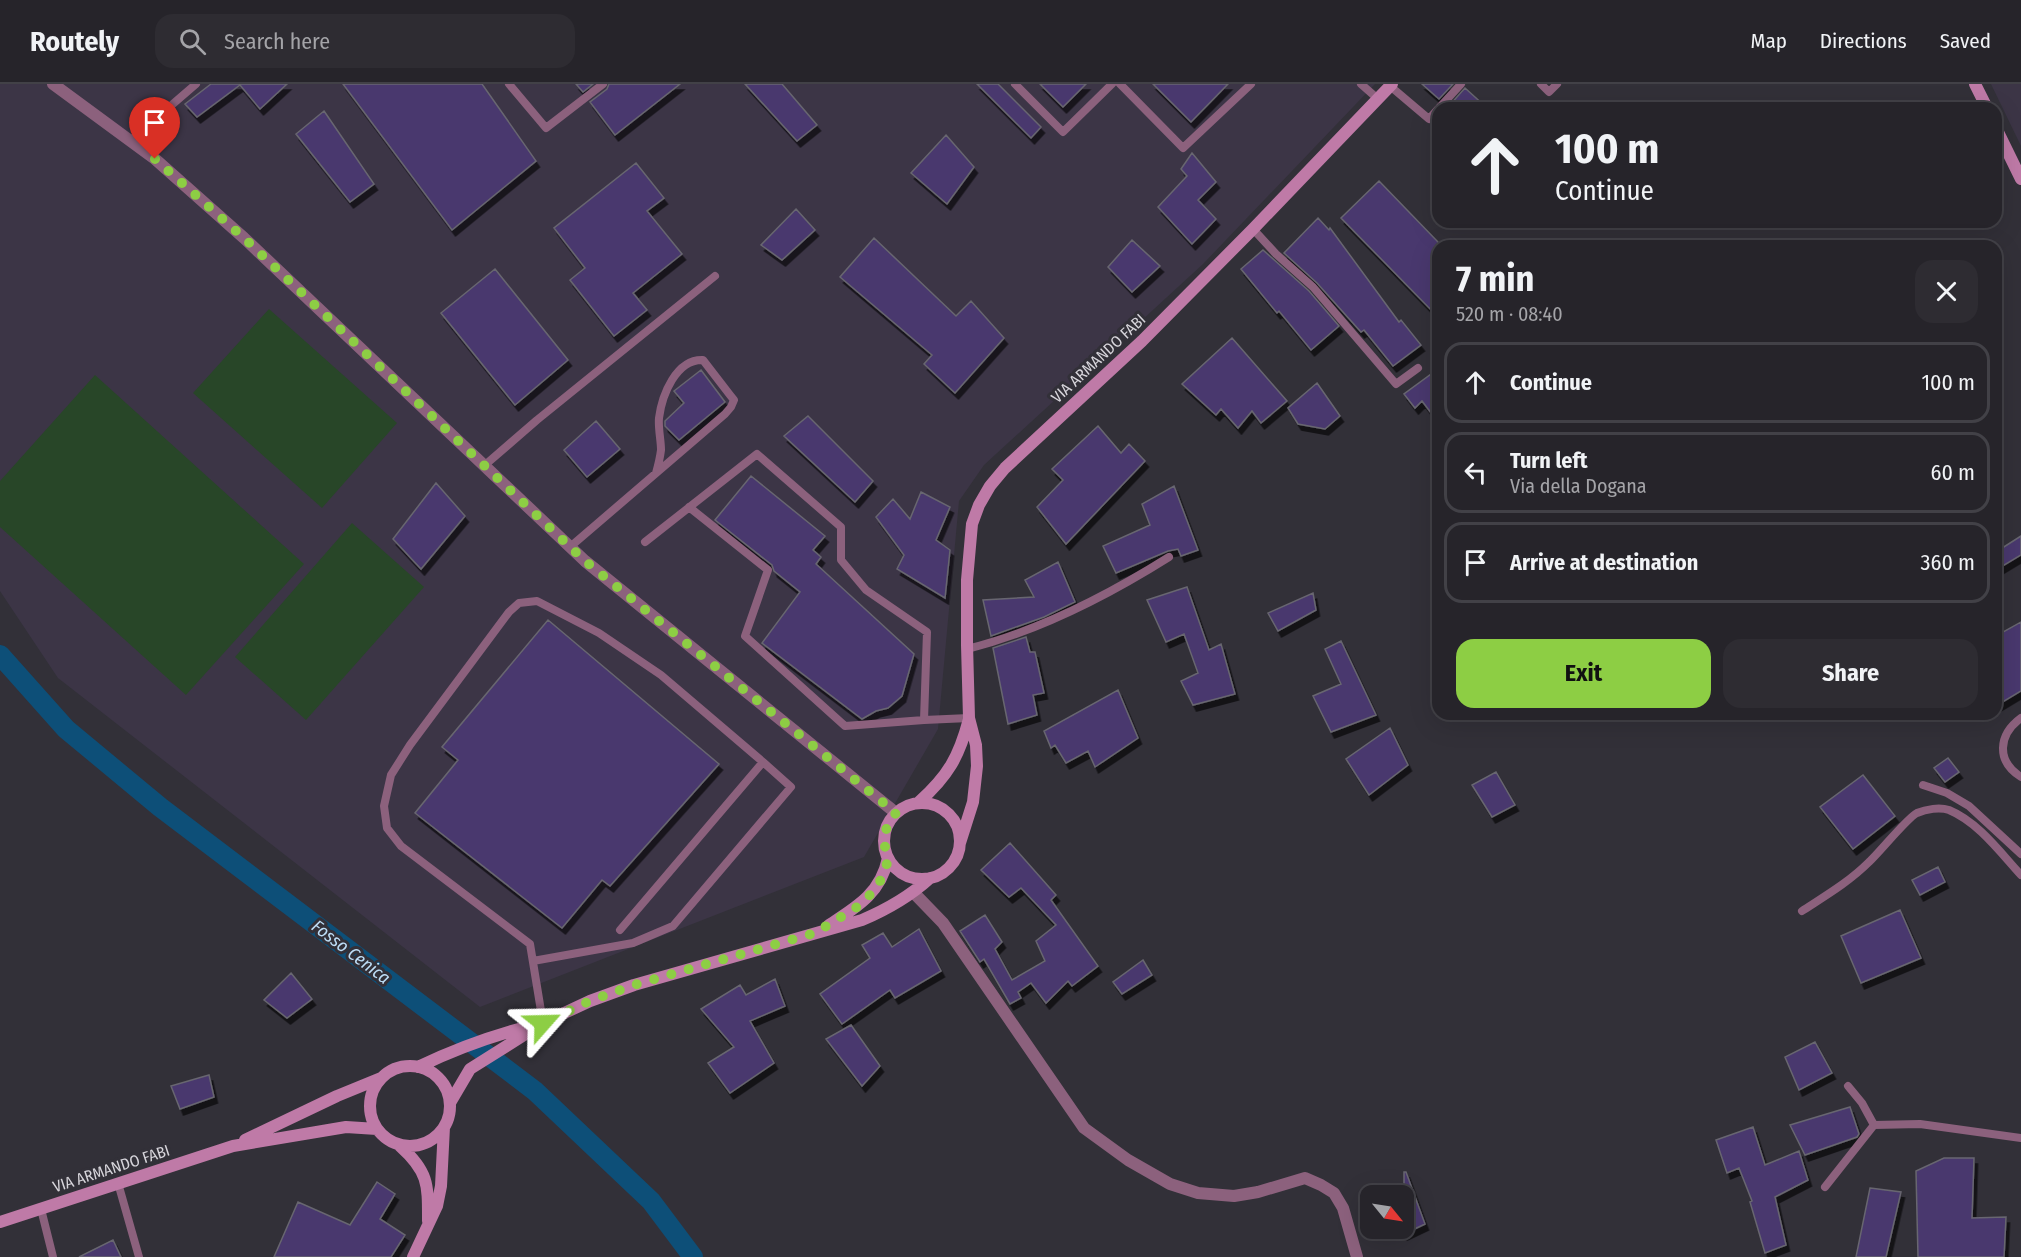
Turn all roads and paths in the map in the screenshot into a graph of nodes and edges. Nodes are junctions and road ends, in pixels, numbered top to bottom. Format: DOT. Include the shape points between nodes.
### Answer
graph roads {
  1 [pos="53,84"];
  2 [pos="196,84"];
  3 [pos="509,84"];
  4 [pos="603,84"];
  5 [pos="1015,84"];
  6 [pos="1112,84"];
  7 [pos="1120,84"];
  8 [pos="1251,84"];
  9 [pos="1361,84"];
  10 [pos="1461,84"];
  11 [pos="1541,84"];
  12 [pos="1557,84"];
  13 [pos="1976,84"];
  14 [pos="1391,85"];
  15 [pos="1378,99"];
  16 [pos="1445,102"];
  17 [pos="1984,102"];
  18 [pos="1432,116"];
  19 [pos="2002,137"];
  20 [pos="130,141"];
  21 [pos="2017,159"];
  22 [pos="2021,179"];
  23 [pos="1253,229"];
  24 [pos="715,276"];
  25 [pos="1418,368"];
  26 [pos="485,465"];
  27 [pos="656,473"];
  28 [pos="689,507"];
  29 [pos="645,542"];
  30 [pos="570,547"];
  31 [pos="1169,557"];
  32 [pos="967,649"];
  33 [pos="969,718"];
  34 [pos="2021,718"];
  35 [pos="924,720"];
  36 [pos="763,762"];
  37 [pos="2021,777"];
  38 [pos="1923,785"];
  39 [pos="919,802"];
  40 [pos="896,813"];
  41 [pos="960,843"];
  42 [pos="2021,854"];
  43 [pos="888,858"];
  44 [pos="2021,875"];
  45 [pos="930,878"];
  46 [pos="914,892"];
  47 [pos="1802,911"];
  48 [pos="620,930"];
  49 [pos="815,933"];
  50 [pos="533,961"];
  51 [pos="543,1023"];
  52 [pos="418,1066"];
  53 [pos="381,1078"];
  54 [pos="1848,1086"];
  55 [pos="450,1103"];
  56 [pos="1874,1125"];
  57 [pos="444,1127"];
  58 [pos="377,1129"];
  59 [pos="2021,1138"];
  60 [pos="399,1144"];
  61 [pos="233,1146"];
  62 [pos="118,1184"];
  63 [pos="1825,1186"];
  64 [pos="41,1209"];
  65 [pos="0,1222"];
  66 [pos="428,1225"];
  67 [pos="53,1257"];
  68 [pos="139,1257"];
  69 [pos="413,1257"];
  70 [pos="1357,1257"];
  1 -- 20 [label="street"];
  2 -- 20 [label="lane"];
  3 -- 4 [label="lane" via="546,128"];
  5 -- 6 [label="lane" via="1063,132"];
  7 -- 8 [label="lane" via="1183,148"];
  9 -- 15 [label="lane"];
  10 -- 16 [label="lane"];
  11 -- 12 [label="lane" via="1549,92"];
  13 -- 17 [label="street"];
  14 -- 15 [label="street, VIA ARMANDO FABI"];
  14 -- 18 [label="lane" via="1429,119"];
  15 -- 23 [label="street, VIA ARMANDO FABI"];
  19 -- 21 [label="street"];
  20 -- 26 [label="street" via="244,238"];
  21 -- 22 [label="street"];
  23 -- 25 [label="lane" via="1313,287 1396,384"];
  23 -- 32 [label="street, VIA ARMANDO FABI" via="990,486 972,524"];
  24 -- 26 [label="lane"];
  26 -- 30 [label="street"];
  27 -- 27 [label="lane" via="731,407 734,400 703,360 686,363 669,385 659,420 661,451"];
  27 -- 30 [label="lane"];
  28 -- 29 [label="lane"];
  28 -- 35 [label="lane" via="768,570 745,636 845,726"];
  28 -- 35 [label="lane" via="758,454 841,526 841,560 866,591 927,632"];
  30 -- 40 [label="street"];
  31 -- 32 [label="lane" via="1125,585 1076,608 1004,640"];
  32 -- 33 [label="street, VIA ARMANDO FABI"];
  33 -- 35 [label="lane"];
  33 -- 39 [label="street" via="950,770"];
  33 -- 41 [label="street" via="977,766"];
  34 -- 37 [label="lane" via="2007,733 2002,747 2011,771"];
  36 -- 48 [label="lane"];
  36 -- 50 [label="lane" via="792,787 673,926 633,943"];
  36 -- 50 [label="lane" via="661,675 599,633 537,601 519,603 410,745 392,775 384,806 387,828 401,846 530,944"];
  38 -- 42 [label="lane" via="1969,806"];
  39 -- 40 [label="street"];
  39 -- 41 [label="street" via="938,806 953,818"];
  40 -- 43 [label="street" via="885,834"];
  41 -- 45 [label="street" via="951,866"];
  43 -- 45 [label="street" via="906,875"];
  43 -- 49 [label="street" via="885,872 871,894"];
  44 -- 47 [label="lane" via="1962,817 1946,809 1931,809 1916,813 1868,864"];
  45 -- 46 [label="street"];
  46 -- 49 [label="street" via="862,920"];
  46 -- 70 [label="street" via="943,923 1084,1128 1170,1184 1198,1193 1234,1196 1305,1178 1321,1185 1334,1193 1343,1208"];
  49 -- 51 [label="street" via="634,985"];
  50 -- 51 [label="lane"];
  51 -- 52 [label="street" via="489,1036"];
  51 -- 55 [label="street" via="470,1069"];
  52 -- 53 [label="street" via="392,1070"];
  52 -- 55 [label="street" via="440,1079"];
  53 -- 58 [label="street" via="369,1103"];
  53 -- 61 [label="street, VIA ARMANDO FABI"];
  54 -- 56 [label="lane"];
  55 -- 57 [label="street"];
  56 -- 59 [label="lane" via="1920,1124"];
  56 -- 63 [label="lane"];
  57 -- 60 [label="street" via="425,1144"];
  57 -- 66 [label="street" via="441,1186"];
  58 -- 60 [label="street"];
  58 -- 61 [label="street, VIA ARMANDO FABI" via="346,1127"];
  60 -- 66 [label="street" via="424,1174 428,1186"];
  61 -- 62 [label="street, VIA ARMANDO FABI"];
  62 -- 64 [label="street, VIA ARMANDO FABI"];
  62 -- 68 [label="lane"];
  64 -- 65 [label="street, VIA ARMANDO FABI"];
  64 -- 67 [label="lane"];
  66 -- 69 [label="street"];
}
